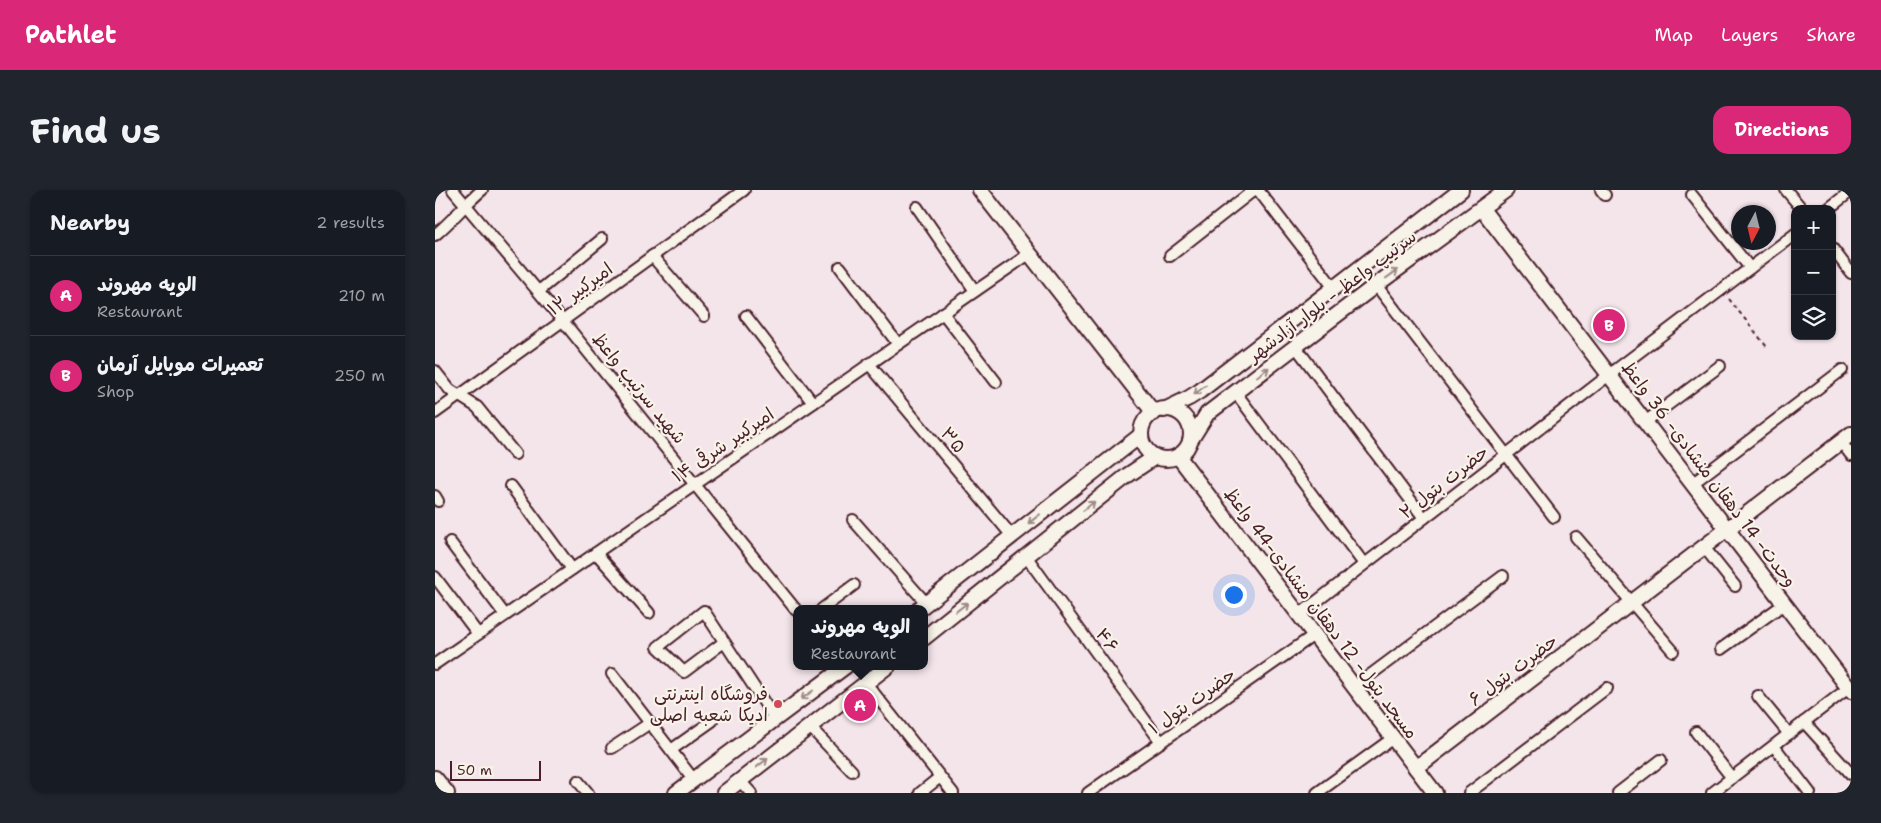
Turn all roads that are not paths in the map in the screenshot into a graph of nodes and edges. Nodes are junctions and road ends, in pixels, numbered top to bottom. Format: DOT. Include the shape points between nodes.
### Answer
graph roads {
  1 [pos="453,190"];
  2 [pos="481,190"];
  3 [pos="744,190"];
  4 [pos="980,190"];
  5 [pos="1254,190"];
  6 [pos="1258,190"];
  7 [pos="1461,190"];
  8 [pos="1506,190"];
  9 [pos="1786,190"];
  10 [pos="1851,191"];
  11 [pos="1692,196"];
  12 [pos="465,204"];
  13 [pos="1799,205"];
  14 [pos="1833,205"];
  15 [pos="917,207"];
  16 [pos="1482,209"];
  17 [pos="435,235"];
  18 [pos="1791,237"];
  19 [pos="602,239"];
  20 [pos="1834,250"];
  21 [pos="1029,254"];
  22 [pos="652,256"];
  23 [pos="1170,256"];
  24 [pos="840,267"];
  25 [pos="1750,268"];
  26 [pos="1851,273"];
  27 [pos="1376,285"];
  28 [pos="1334,288"];
  29 [pos="539,291"];
  30 [pos="975,291"];
  31 [pos="943,313"];
  32 [pos="704,316"];
  33 [pos="746,316"];
  34 [pos="563,321"];
  35 [pos="898,344"];
  36 [pos="1296,347"];
  37 [pos="869,364"];
  38 [pos="1720,366"];
  39 [pos="1842,370"];
  40 [pos="435,371"];
  41 [pos="1609,375"];
  42 [pos="996,382"];
  43 [pos="1236,393"];
  44 [pos="458,396"];
  45 [pos="813,403"];
  46 [pos="1159,411"];
  47 [pos="435,413"];
  48 [pos="1645,422"];
  49 [pos="1141,435"];
  50 [pos="1846,438"];
  51 [pos="1190,441"];
  52 [pos="515,454"];
  53 [pos="1507,454"];
  54 [pos="1851,454"];
  55 [pos="1155,456"];
  56 [pos="1178,456"];
  57 [pos="695,483"];
  58 [pos="1692,484"];
  59 [pos="511,486"];
  60 [pos="1554,517"];
  61 [pos="1424,518"];
  62 [pos="853,520"];
  63 [pos="1727,529"];
  64 [pos="1012,536"];
  65 [pos="1576,537"];
  66 [pos="450,542"];
  67 [pos="1704,547"];
  68 [pos="596,553"];
  69 [pos="1026,556"];
  70 [pos="1364,564"];
  71 [pos="572,569"];
  72 [pos="1503,576"];
  73 [pos="435,577"];
  74 [pos="854,584"];
  75 [pos="1735,586"];
  76 [pos="1632,602"];
  77 [pos="1784,604"];
  78 [pos="827,605"];
  79 [pos="922,605"];
  80 [pos="924,605"];
  81 [pos="793,606"];
  82 [pos="649,613"];
  83 [pos="505,615"];
  84 [pos="1299,615"];
  85 [pos="478,634"];
  86 [pos="928,635"];
  87 [pos="1314,635"];
  88 [pos="724,642"];
  89 [pos="1721,649"];
  90 [pos="1673,651"];
  91 [pos="435,664"];
  92 [pos="841,670"];
  93 [pos="883,670"];
  94 [pos="612,674"];
  95 [pos="866,683"];
  96 [pos="1354,687"];
  97 [pos="1607,688"];
  98 [pos="1850,689"];
  99 [pos="1758,696"];
  100 [pos="775,719"];
  101 [pos="712,721"];
  102 [pos="1804,722"];
  103 [pos="650,723"];
  104 [pos="809,727"];
  105 [pos="1696,732"];
  106 [pos="1789,734"];
  107 [pos="1393,738"];
  108 [pos="1161,742"];
  109 [pos="1774,746"];
  110 [pos="612,748"];
  111 [pos="671,750"];
  112 [pos="1661,760"];
  113 [pos="1416,768"];
  114 [pos="853,771"];
  115 [pos="1851,774"];
  116 [pos="940,777"];
  117 [pos="435,778"];
  118 [pos="1732,778"];
  119 [pos="694,780"];
  120 [pos="578,781"];
  121 [pos="740,781"];
  122 [pos="447,793"];
  123 [pos="588,793"];
  124 [pos="676,793"];
  125 [pos="723,793"];
  126 [pos="751,793"];
  127 [pos="920,793"];
  128 [pos="953,793"];
  129 [pos="1088,793"];
  130 [pos="1317,793"];
  131 [pos="1435,793"];
  132 [pos="1469,793"];
  133 [pos="1618,793"];
  134 [pos="1713,793"];
  135 [pos="1810,793"];
  1 -- 12 [label="street, شهید سرتیپ واعظ"];
  2 -- 12 [label="street"];
  3 -- 22 [label="street, امیرکبیر ۱۲"];
  4 -- 21 [label="main road"];
  5 -- 23 [label="street"];
  6 -- 28 [label="street"];
  7 -- 28 [label="main road, سرتیپ واعظ - بلوار آزادشهر"];
  8 -- 16 [label="main road, سرتیپ واعظ - بلوار آزادشهر"];
  9 -- 13 [label="street"];
  10 -- 14 [label="street"];
  11 -- 25 [label="street"];
  12 -- 17 [label="street"];
  12 -- 29 [label="street, شهید سرتیپ واعظ"];
  15 -- 30 [label="street"];
  27 -- 16 [label="main road, سرتیپ واعظ - بلوار آزادشهر, one-way"];
  16 -- 41 [label="main road, وحدت- 14 دهقان منشادی- 36 واعظ"];
  18 -- 25 [label="street, حضرت بتول ۲"];
  19 -- 29 [label="street"];
  20 -- 26 [label="street"];
  21 -- 30 [label="street, ۱۴ امیرکبیر شرقی"];
  21 -- 46 [label="main road"];
  22 -- 32 [label="street"];
  22 -- 34 [label="street, امیرکبیر ۱۲"];
  24 -- 35 [label="street"];
  25 -- 41 [label="street, حضرت بتول ۲"];
  27 -- 36 [label="main road, سرتیپ واعظ - بلوار آزادشهر"];
  27 -- 53 [label="street"];
  28 -- 46 [label="main road, سرتیپ واعظ - بلوار آزادشهر, one-way" via="1200,391"];
  29 -- 34 [label="street, شهید سرتیپ واعظ"];
  30 -- 31 [label="street, ۱۴ امیرکبیر شرقی"];
  31 -- 35 [label="street, ۱۴ امیرکبیر شرقی"];
  31 -- 42 [label="street"];
  33 -- 45 [label="street"];
  34 -- 44 [label="street, امیرکبیر ۱۲"];
  34 -- 57 [label="street, شهید سرتیپ واعظ"];
  35 -- 37 [label="street, ۱۴ امیرکبیر شرقی"];
  43 -- 36 [label="main road, سرتیپ واعظ - بلوار آزادشهر, one-way"];
  36 -- 61 [label="street"];
  37 -- 45 [label="street, ۱۴ امیرکبیر شرقی"];
  37 -- 64 [label="street, ۳۵"];
  38 -- 48 [label="street"];
  39 -- 58 [label="street"];
  40 -- 44 [label="street"];
  41 -- 48 [label="main road, وحدت- 14 دهقان منشادی- 36 واعظ"];
  41 -- 53 [label="street, حضرت بتول ۲"];
  43 -- 51 [label="main road, سرتیپ واعظ - بلوار آزادشهر" via="1207,414"];
  43 -- 70 [label="street"];
  44 -- 47 [label="street, امیرکبیر ۱۲"];
  44 -- 52 [label="street" via="477,407"];
  45 -- 57 [label="street, ۱۴ امیرکبیر شرقی"];
  46 -- 49 [label="main road" via="1144,422"];
  46 -- 51 [label="main road" via="1172,410 1185,418"];
  48 -- 58 [label="main road, وحدت- 14 دهقان منشادی- 36 واعظ"];
  49 -- 55 [label="main road" via="1145,448"];
  49 -- 64 [label="main road, one-way"];
  50 -- 54 [label="street"];
  50 -- 63 [label="main road, حضرت بتول ۶"];
  51 -- 56 [label="main road"];
  53 -- 60 [label="street"];
  53 -- 61 [label="street, حضرت بتول ۲"];
  55 -- 56 [label="main road" via="1170,459"];
  69 -- 55 [label="main road, one-way"];
  56 -- 84 [label="main road, مسجد بتول- 12 دهقان منشادی-44 واعظ"];
  57 -- 68 [label="street, ۱۴ امیرکبیر شرقی"];
  57 -- 81 [label="street, شهید سرتیپ واعظ"];
  58 -- 63 [label="main road, وحدت- 14 دهقان منشادی- 36 واعظ"];
  59 -- 71 [label="street"];
  61 -- 70 [label="street, حضرت بتول ۲"];
  62 -- 79 [label="street"];
  63 -- 67 [label="main road, حضرت بتول ۶"];
  63 -- 77 [label="main road, وحدت- 14 دهقان منشادی- 36 واعظ"];
  64 -- 80 [label="main road"];
  65 -- 76 [label="street"];
  66 -- 83 [label="street"];
  67 -- 75 [label="street"];
  67 -- 76 [label="main road, حضرت بتول ۶"];
  68 -- 71 [label="street, ۱۴ امیرکبیر شرقی"];
  68 -- 82 [label="street"];
  86 -- 69 [label="main road, one-way"];
  69 -- 108 [label="street, ۴۶"];
  70 -- 84 [label="street, حضرت بتول ۲"];
  71 -- 83 [label="street, ۱۴ امیرکبیر شرقی"];
  72 -- 96 [label="street"];
  73 -- 85 [label="street"];
  74 -- 78 [label="street"];
  76 -- 90 [label="street"];
  76 -- 113 [label="main road, حضرت بتول ۶"];
  77 -- 89 [label="street"];
  77 -- 98 [label="main road, وحدت- 14 دهقان منشادی- 36 واعظ"];
  83 -- 85 [label="street, ۱۴ امیرکبیر شرقی"];
  84 -- 87 [label="main road, مسجد بتول- 12 دهقان منشادی-44 واعظ"];
  85 -- 91 [label="street, ۱۴ امیرکبیر شرقی"];
  87 -- 96 [label="main road, مسجد بتول- 12 دهقان منشادی-44 واعظ"];
  87 -- 108 [label="street, حضرت بتول ۱"];
  88 -- 88 [label="street" via="704,611 658,647 683,672"];
  88 -- 100 [label="street"];
  92 -- 100 [label="main road, one-way"];
  93 -- 95 [label="main road"];
  94 -- 103 [label="street"];
  95 -- 104 [label="main road"];
  95 -- 116 [label="street"];
  96 -- 107 [label="main road, مسجد بتول- 12 دهقان منشادی-44 واعظ"];
  97 -- 132 [label="street"];
  98 -- 102 [label="street"];
  99 -- 106 [label="street"];
  100 -- 119 [label="main road"];
  101 -- 111 [label="street"];
  102 -- 106 [label="street"];
  102 -- 115 [label="street"];
  103 -- 110 [label="street"];
  103 -- 111 [label="street"];
  104 -- 114 [label="street"];
  121 -- 104 [label="main road, one-way"];
  105 -- 118 [label="street"];
  106 -- 109 [label="street"];
  107 -- 113 [label="main road, مسجد بتول- 12 دهقان منشادی-44 واعظ"];
  107 -- 130 [label="street"];
  108 -- 129 [label="street, حضرت بتول ۱"];
  109 -- 118 [label="street"];
  109 -- 135 [label="street"];
  111 -- 119 [label="street"];
  112 -- 133 [label="street"];
  113 -- 131 [label="main road, مسجد بتول- 12 دهقان منشادی-44 واعظ"];
  116 -- 127 [label="street"];
  116 -- 128 [label="street"];
  117 -- 122 [label="main road"];
  118 -- 134 [label="street"];
  119 -- 124 [label="main road"];
  120 -- 123 [label="street"];
  121 -- 125 [label="main road"];
  121 -- 126 [label="street"];
}
